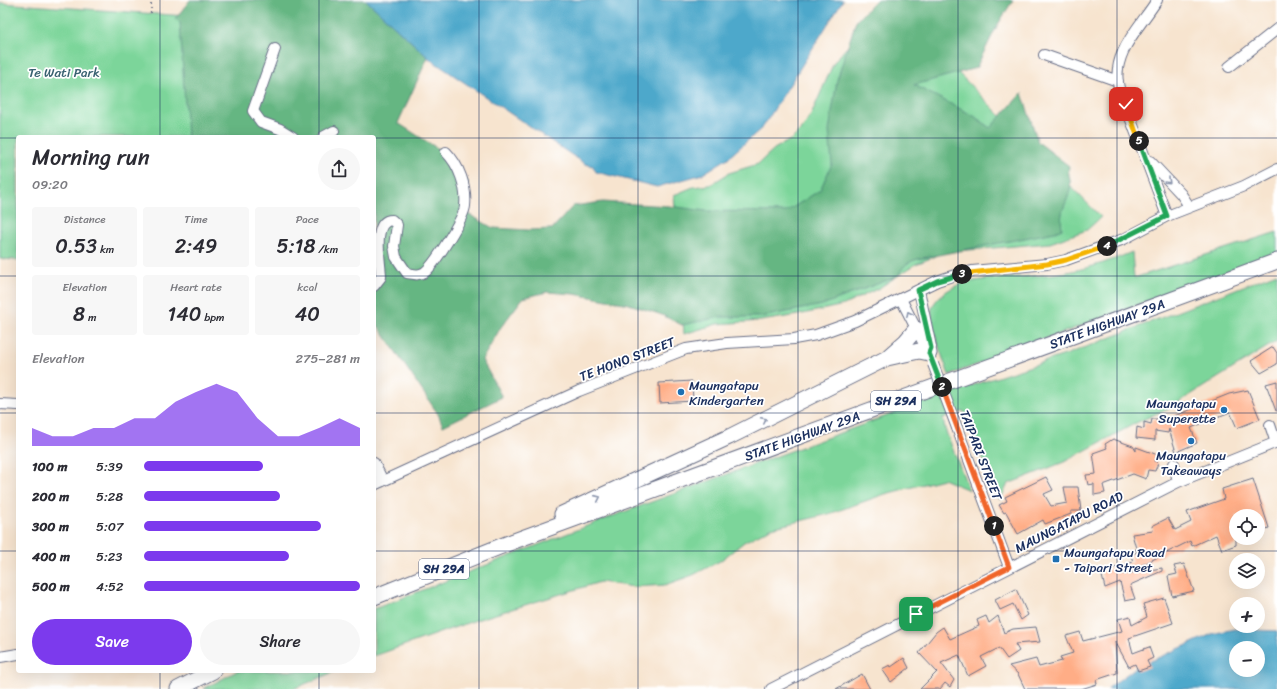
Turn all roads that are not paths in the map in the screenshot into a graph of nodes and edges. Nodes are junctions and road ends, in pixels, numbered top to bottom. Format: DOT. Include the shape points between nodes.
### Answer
graph roads {
  1 [pos="1157,0"];
  2 [pos="1277,29"];
  3 [pos="275,49"];
  4 [pos="1044,55"];
  5 [pos="1229,67"];
  6 [pos="1118,81"];
  7 [pos="334,131"];
  8 [pos="290,135"];
  9 [pos="327,135"];
  10 [pos="446,152"];
  11 [pos="1146,157"];
  12 [pos="1277,169"];
  13 [pos="1189,206"];
  14 [pos="1167,216"];
  15 [pos="1277,260"];
  16 [pos="376,283"];
  17 [pos="918,290"];
  18 [pos="901,299"];
  19 [pos="916,329"];
  20 [pos="887,358"];
  21 [pos="931,359"];
  22 [pos="0,404"];
  23 [pos="16,405"];
  24 [pos="1270,425"];
  25 [pos="1276,442"];
  26 [pos="1174,464"];
  27 [pos="376,471"];
  28 [pos="1178,482"];
  29 [pos="379,483"];
  30 [pos="514,541"];
  31 [pos="1009,567"];
  32 [pos="376,596"];
  33 [pos="16,654"];
  34 [pos="0,657"];
  35 [pos="209,673"];
  36 [pos="178,689"];
  37 [pos="771,689"];
  1 -- 6 [label="street" via="1124,51 1116,72"];
  2 -- 5 [label="street"];
  3 -- 8 [label="street" via="253,111 261,122"];
  4 -- 6 [label="street"];
  6 -- 11 [label="street"];
  7 -- 9 [label="street"];
  10 -- 16 [label="street" via="459,170 465,207 447,243 432,266 423,273 407,273 396,257 394,246 397,225 392,220 387,220 381,228 379,239 381,277"];
  11 -- 13 [label="street, one-way"];
  11 -- 14 [label="street"];
  12 -- 13 [label="street" via="1244,186"];
  13 -- 14 [label="street"];
  14 -- 17 [label="street" via="1124,239 1066,260 972,272 937,281"];
  15 -- 30 [label="highway, STATE HIGHWAY 29A / SH 29A"];
  17 -- 18 [label="street"];
  17 -- 21 [label="street, TAIPARI STREET" via="931,348"];
  19 -- 18 [label="street, TAIPARI STREET, one-way"];
  18 -- 29 [label="street, TE HONO STREET" via="855,321 816,335 794,339 727,343 686,350 579,391"];
  19 -- 20 [label="highway, SH 29A"];
  19 -- 21 [label="street, TAIPARI STREET"];
  20 -- 21 [label="highway, SH 29A" via="919,351"];
  30 -- 20 [label="highway, SH 29A, one-way" via="537,525 729,437"];
  21 -- 31 [label="street, TAIPARI STREET, bridge"];
  22 -- 23 [label="street"];
  24 -- 25 [label="street"];
  25 -- 28 [label="street, MAUNGATAPU ROAD"];
  26 -- 28 [label="street"];
  27 -- 29 [label="street"];
  28 -- 31 [label="street, MAUNGATAPU ROAD"];
  30 -- 32 [label="highway, STATE HIGHWAY 29A / SH 29A"];
  31 -- 37 [label="street, MAUNGATAPU ROAD"];
  33 -- 34 [label="street"];
  35 -- 36 [label="highway"];
}
